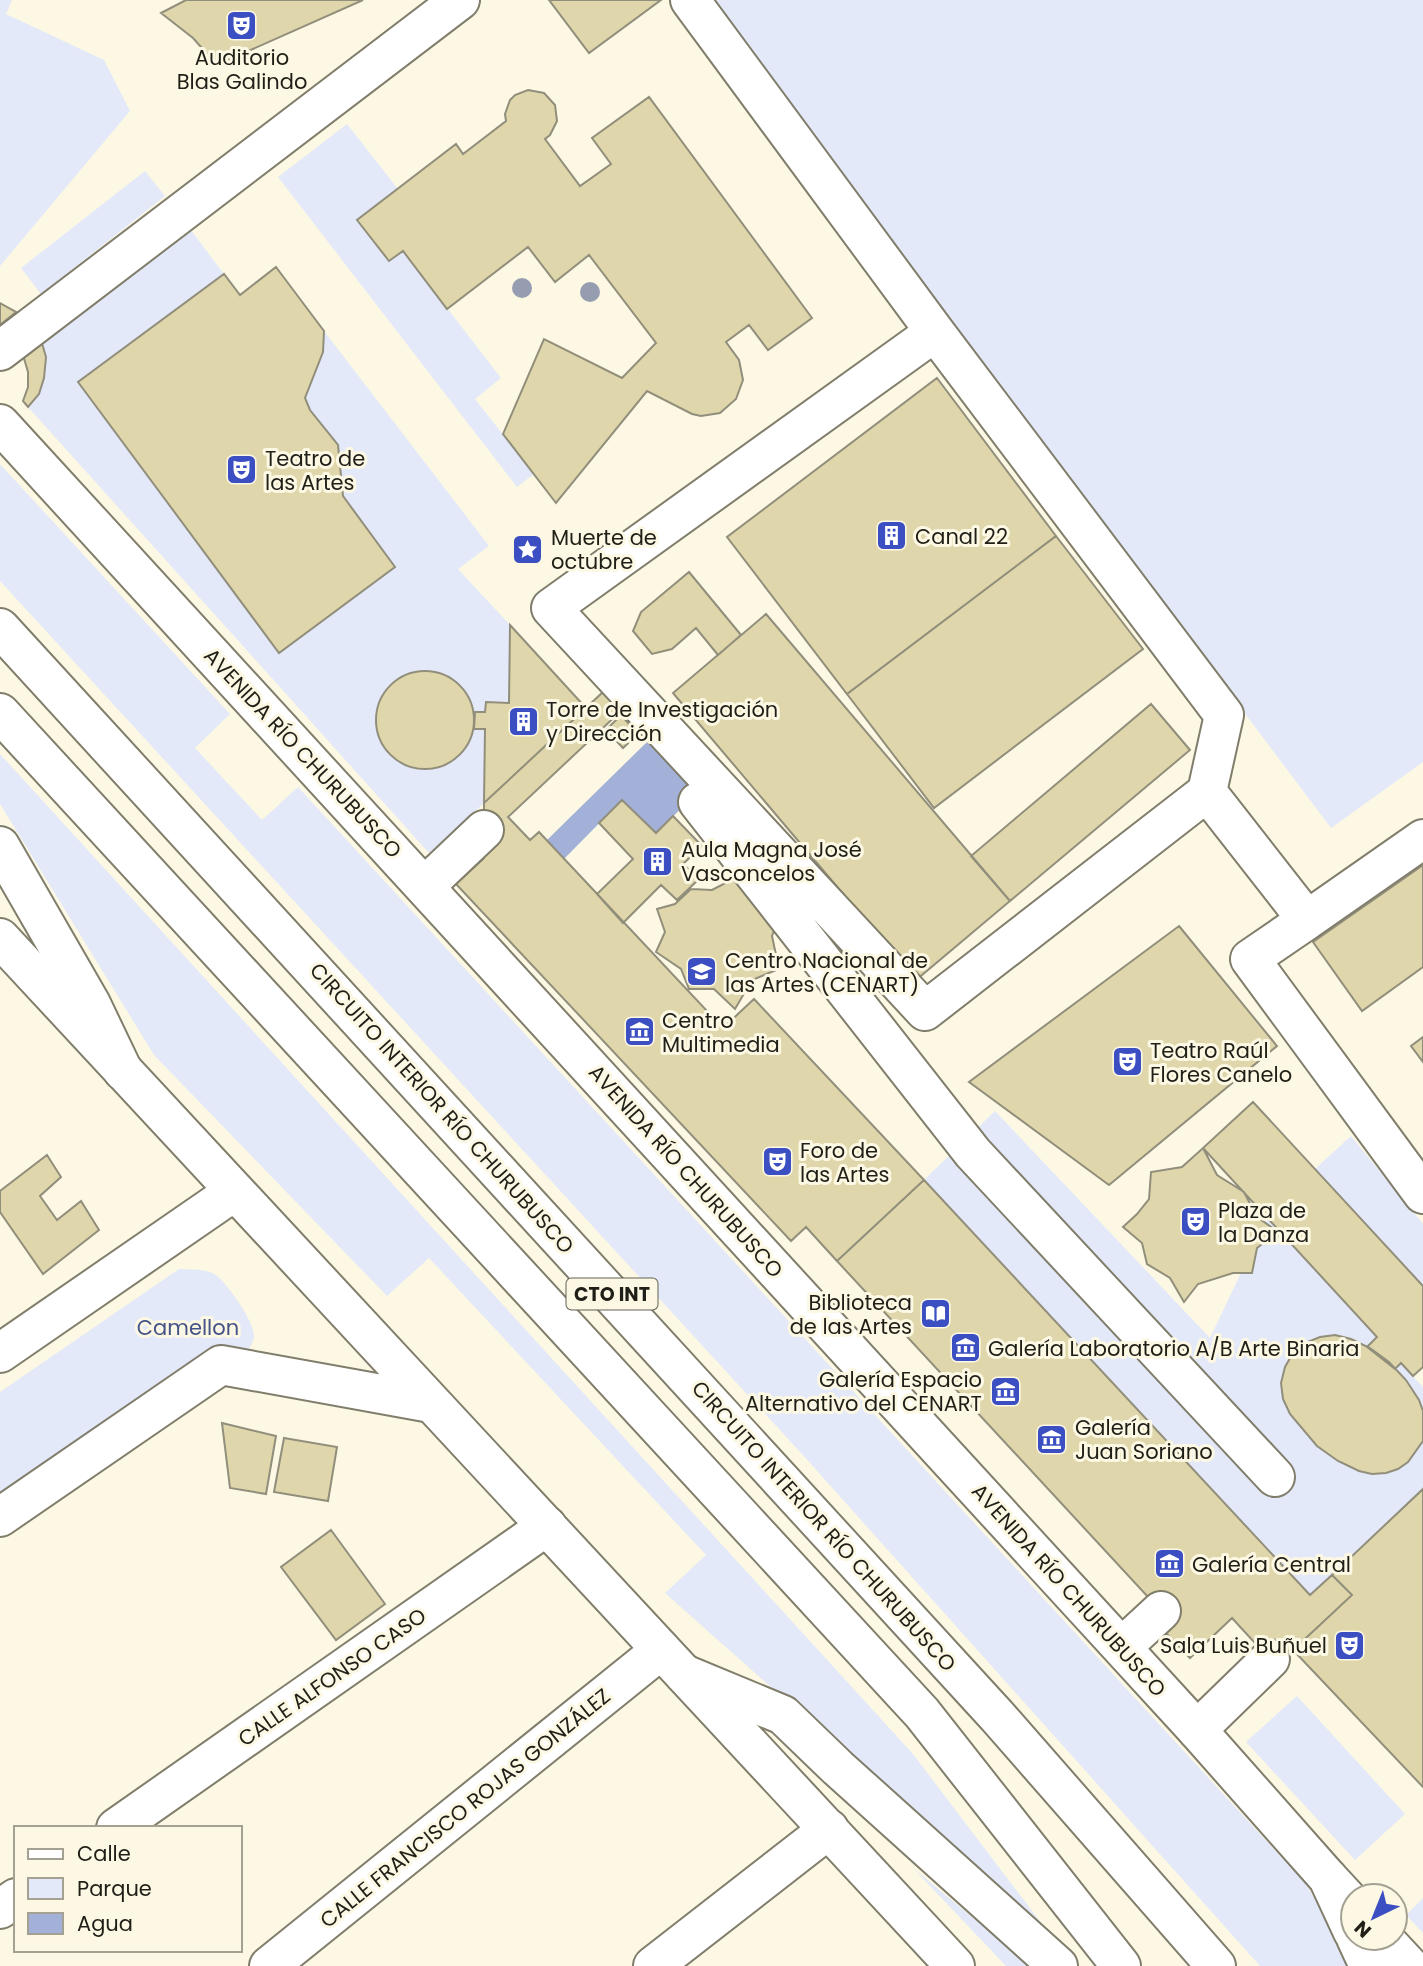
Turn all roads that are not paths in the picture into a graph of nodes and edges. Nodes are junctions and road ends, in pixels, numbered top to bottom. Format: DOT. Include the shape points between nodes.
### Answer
graph roads {
  1 [pos="460,0"];
  2 [pos="690,0"];
  3 [pos="935,332"];
  4 [pos="0,351"];
  5 [pos="0,424"];
  6 [pos="0,628"];
  7 [pos="0,713"];
  8 [pos="1207,792"];
  9 [pos="698,802"];
  10 [pos="484,830"];
  11 [pos="1423,839"];
  12 [pos="0,846"];
  13 [pos="425,886"];
  14 [pos="1307,920"];
  15 [pos="0,938"];
  16 [pos="123,1071"];
  17 [pos="235,1191"];
  18 [pos="1423,1194"];
  19 [pos="0,1353"];
  20 [pos="432,1403"];
  21 [pos="1275,1477"];
  22 [pos="0,1517"];
  23 [pos="547,1526"];
  24 [pos="1161,1611"];
  25 [pos="1122,1647"];
  26 [pos="1270,1659"];
  27 [pos="673,1662"];
  28 [pos="1197,1730"];
  29 [pos="119,1826"];
  30 [pos="829,1829"];
  31 [pos="1328,1878"];
  32 [pos="1339,1890"];
  33 [pos="1339,1902"];
  34 [pos="1396,1952"];
  35 [pos="269,1966"];
  36 [pos="653,1966"];
  37 [pos="955,1966"];
  38 [pos="1058,1966"];
  39 [pos="1121,1966"];
  40 [pos="1216,1966"];
  41 [pos="1409,1966"];
  1 -- 4 [label="main road"];
  2 -- 3 [label="main road"];
  3 -- 8 [label="main road" via="1223,715"];
  3 -- 8 [label="main road" via="551,608 925,1011"];
  5 -- 13 [label="main road, AVENIDA RÍO CHURUBUSCO"];
  6 -- 40 [label="main road, CIRCUITO INTERIOR RÍO CHURUBUSCO / CTO INT" via="997,1716"];
  7 -- 39 [label="main road, CTO INT" via="922,1713"];
  8 -- 14 [label="main road"];
  9 -- 21 [label="main road" via="973,1153"];
  10 -- 13 [label="main road"];
  11 -- 14 [label="main road"];
  12 -- 16 [label="main road" via="91,1004"];
  13 -- 25 [label="main road, AVENIDA RÍO CHURUBUSCO"];
  14 -- 18 [label="main road" via="1250,959"];
  15 -- 16 [label="main road"];
  16 -- 17 [label="main road"];
  17 -- 19 [label="main road"];
  17 -- 20 [label="main road"];
  20 -- 22 [label="main road" via="221,1365"];
  20 -- 23 [label="main road"];
  23 -- 27 [label="main road"];
  23 -- 29 [label="main road, CALLE ALFONSO CASO"];
  24 -- 25 [label="main road"];
  25 -- 28 [label="main road, AVENIDA RÍO CHURUBUSCO"];
  26 -- 28 [label="main road"];
  27 -- 30 [label="main road"];
  27 -- 35 [label="main road, CALLE FRANCISCO ROJAS GONZÁLEZ"];
  27 -- 38 [label="main road" via="783,1715"];
  28 -- 31 [label="main road, AVENIDA RÍO CHURUBUSCO"];
  30 -- 36 [label="main road"];
  30 -- 37 [label="main road"];
  31 -- 32 [label="main road"];
  31 -- 33 [label="main road, AVENIDA RÍO CHURUBUSCO"];
  34 -- 41 [label="main road"];
}
